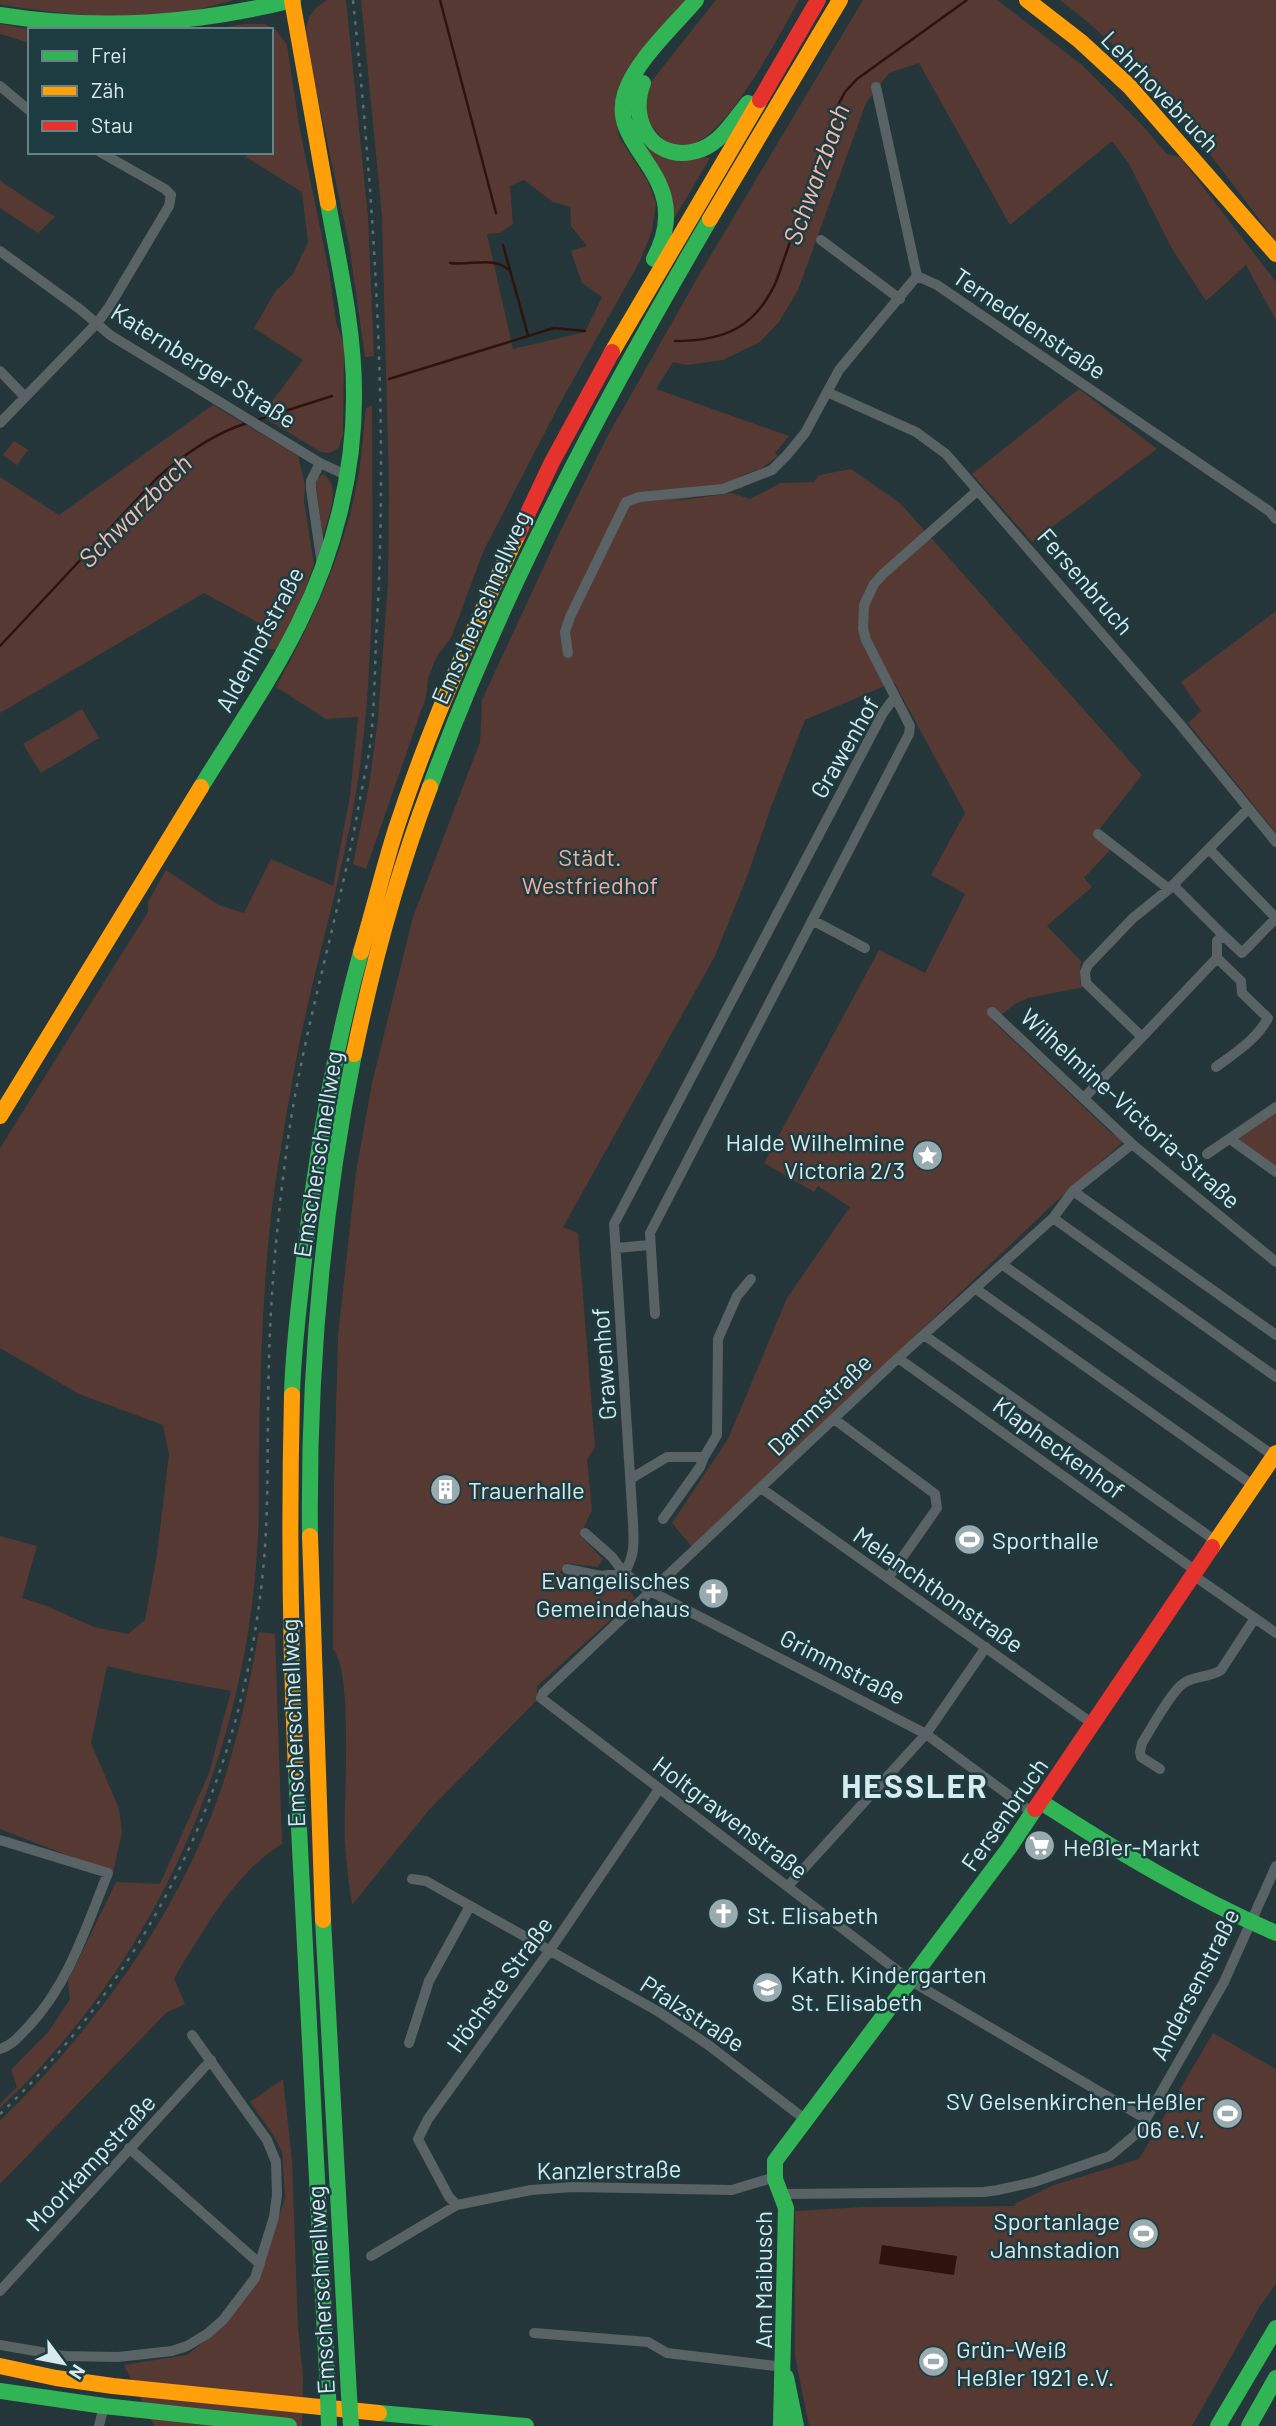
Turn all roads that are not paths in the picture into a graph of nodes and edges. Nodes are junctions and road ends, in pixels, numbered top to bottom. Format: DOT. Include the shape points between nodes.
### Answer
graph roads {
  1 [pos="292,0"];
  2 [pos="696,0"];
  3 [pos="709,0"];
  4 [pos="818,0"];
  5 [pos="840,0"];
  6 [pos="1027,0"];
  7 [pos="1047,0"];
  8 [pos="0,15"];
  9 [pos="777,71"];
  10 [pos="0,86"];
  11 [pos="876,87"];
  12 [pos="28,109"];
  13 [pos="104,154"];
  14 [pos="1252,222"];
  15 [pos="821,240"];
  16 [pos="0,251"];
  17 [pos="1276,254"];
  18 [pos="917,276"];
  19 [pos="900,299"];
  20 [pos="97,323"];
  21 [pos="0,371"];
  22 [pos="596,379"];
  23 [pos="827,391"];
  24 [pos="25,397"];
  25 [pos="0,422"];
  26 [pos="320,463"];
  27 [pos="346,475"];
  28 [pos="977,491"];
  29 [pos="1276,519"];
  30 [pos="323,568"];
  31 [pos="568,653"];
  32 [pos="894,698"];
  33 [pos="1248,809"];
  34 [pos="1098,834"];
  35 [pos="1276,842"];
  36 [pos="1209,849"];
  37 [pos="1171,887"];
  38 [pos="1276,918"];
  39 [pos="812,920"];
  40 [pos="1223,935"];
  41 [pos="865,948"];
  42 [pos="1217,957"];
  43 [pos="992,1012"];
  44 [pos="1272,1014"];
  45 [pos="1142,1037"];
  46 [pos="1216,1067"];
  47 [pos="1084,1098"];
  48 [pos="1276,1107"];
  49 [pos="0,1116"];
  50 [pos="1230,1139"];
  51 [pos="1132,1143"];
  52 [pos="1206,1154"];
  53 [pos="1276,1172"];
  54 [pos="1073,1191"];
  55 [pos="1053,1218"];
  56 [pos="649,1245"];
  57 [pos="617,1248"];
  58 [pos="1276,1262"];
  59 [pos="1003,1265"];
  60 [pos="751,1279"];
  61 [pos="976,1289"];
  62 [pos="655,1314"];
  63 [pos="924,1335"];
  64 [pos="1276,1335"];
  65 [pos="898,1358"];
  66 [pos="1276,1377"];
  67 [pos="834,1419"];
  68 [pos="1275,1455"];
  69 [pos="704,1457"];
  70 [pos="632,1478"];
  71 [pos="1254,1486"];
  72 [pos="761,1488"];
  73 [pos="663,1519"];
  74 [pos="585,1533"];
  75 [pos="1216,1541"];
  76 [pos="567,1570"];
  77 [pos="624,1573"];
  78 [pos="1194,1573"];
  79 [pos="888,1578"];
  80 [pos="652,1592"];
  81 [pos="1255,1618"];
  82 [pos="1276,1633"];
  83 [pos="986,1647"];
  84 [pos="542,1700"];
  85 [pos="1093,1724"];
  86 [pos="926,1734"];
  87 [pos="1160,1769"];
  88 [pos="659,1789"];
  89 [pos="1037,1808"];
  90 [pos="0,1840"];
  91 [pos="1276,1866"];
  92 [pos="412,1879"];
  93 [pos="788,1886"];
  94 [pos="470,1906"];
  95 [pos="1251,1922"];
  96 [pos="1276,1933"];
  97 [pos="550,1950"];
  98 [pos="911,1981"];
  99 [pos="192,2035"];
  100 [pos="409,2043"];
  101 [pos="0,2049"];
  102 [pos="211,2060"];
  103 [pos="1146,2119"];
  104 [pos="806,2120"];
  105 [pos="130,2148"];
  106 [pos="775,2177"];
  107 [pos="784,2194"];
  108 [pos="457,2205"];
  109 [pos="372,2256"];
  110 [pos="260,2264"];
  111 [pos="0,2291"];
  112 [pos="1276,2328"];
  113 [pos="534,2333"];
  114 [pos="0,2345"];
  115 [pos="0,2366"];
  116 [pos="784,2367"];
  117 [pos="1276,2378"];
  118 [pos="0,2391"];
  119 [pos="104,2406"];
  120 [pos="99,2426"];
  121 [pos="289,2426"];
  122 [pos="329,2426"];
  123 [pos="351,2426"];
  124 [pos="526,2426"];
  125 [pos="781,2426"];
  126 [pos="796,2426"];
  127 [pos="1218,2426"];
  128 [pos="1249,2426"];
  1 -- 8 [label="main road" via="202,20 140,26"];
  1 -- 27 [label="main road, Aldenhofstraße" via="349,323 354,414"];
  2 -- 22 [label="main road" via="637,72 625,94 623,115 628,131 658,180 667,211 664,237 607,346"];
  3 -- 9 [label="main road" via="659,58 638,91 637,117 652,142 684,153 713,143"];
  4 -- 9 [label="main road, Emscherschnellweg"];
  5 -- 123 [label="main road, Emscherschnellweg, bridge" via="579,449 489,634 413,833 370,984 346,1097 329,1199 312,1365 308,1546 324,1961"];
  6 -- 14 [label="main road, Lehrhovebruch" via="1125,80"];
  7 -- 14 [label="main road, Lehrhovebruch" via="1156,98 1195,141"];
  9 -- 22 [label="main road, Emscherschnellweg"];
  10 -- 12 [label="street"];
  11 -- 18 [label="street, Terneddenstraße"];
  13 -- 20 [label="street" via="171,195 169,206"];
  14 -- 17 [label="main road, Lehrhovebruch"];
  15 -- 19 [label="street"];
  16 -- 20 [label="street, Katernberger Straße"];
  18 -- 19 [label="street"];
  18 -- 29 [label="street, Terneddenstraße" via="937,285"];
  19 -- 23 [label="street" via="839,370"];
  20 -- 24 [label="street"];
  20 -- 26 [label="street, Katernberger Straße"];
  21 -- 24 [label="street"];
  22 -- 122 [label="main road, Emscherschnellweg, bridge" via="480,613 396,829 350,992 312,1195 293,1358 290,1647"];
  23 -- 28 [label="street, Fersenbruch" via="916,432 946,454"];
  23 -- 31 [label="street" via="805,433 772,470 723,489 626,502 570,617 565,632"];
  24 -- 25 [label="street"];
  26 -- 27 [label="street, Katernberger Straße"];
  26 -- 30 [label="street" via="311,489"];
  27 -- 30 [label="main road, Aldenhofstraße"];
  28 -- 32 [label="street" via="883,575 866,597 863,629"];
  28 -- 33 [label="street, Fersenbruch"];
  30 -- 49 [label="main road, Aldenhofstraße" via="281,657"];
  32 -- 39 [label="street, Grawenhof" via="910,726 909,734"];
  32 -- 57 [label="street, Grawenhof" via="614,1224"];
  33 -- 35 [label="street, Fersenbruch"];
  33 -- 36 [label="street"];
  34 -- 37 [label="street"];
  36 -- 37 [label="street"];
  36 -- 38 [label="street"];
  37 -- 40 [label="street"];
  37 -- 45 [label="street" via="1133,918 1085,972 1086,983"];
  38 -- 40 [label="street" via="1242,953"];
  39 -- 41 [label="street"];
  39 -- 56 [label="street, Grawenhof" via="650,1233"];
  40 -- 42 [label="street" via="1217,941"];
  42 -- 44 [label="street" via="1241,981 1242,993"];
  42 -- 45 [label="street"];
  43 -- 47 [label="street, Wilhelmine-Victoria-Straße"];
  44 -- 46 [label="street" via="1242,1048"];
  45 -- 47 [label="street"];
  47 -- 51 [label="street, Wilhelmine-Victoria-Straße"];
  48 -- 50 [label="street, Wilhelmine-Victoria-Straße"];
  50 -- 52 [label="street, Wilhelmine-Victoria-Straße"];
  50 -- 53 [label="street, Wilhelmine-Victoria-Straße"];
  51 -- 54 [label="street, Dammstraße"];
  51 -- 58 [label="street, Wilhelmine-Victoria-Straße"];
  54 -- 55 [label="street, Dammstraße"];
  54 -- 64 [label="street"];
  55 -- 59 [label="street, Dammstraße"];
  55 -- 66 [label="street"];
  56 -- 57 [label="street"];
  56 -- 62 [label="street, Grawenhof"];
  57 -- 70 [label="street, Grawenhof"];
  59 -- 61 [label="street, Dammstraße"];
  59 -- 68 [label="street"];
  60 -- 69 [label="street" via="737,1296 718,1339 717,1435"];
  61 -- 63 [label="street, Dammstraße"];
  61 -- 71 [label="street"];
  63 -- 65 [label="street, Dammstraße"];
  63 -- 75 [label="street, Klapheckenhof"];
  65 -- 67 [label="street, Dammstraße"];
  65 -- 78 [label="street, Klapheckenhof"];
  67 -- 72 [label="street, Dammstraße"];
  67 -- 79 [label="street" via="935,1494 937,1508"];
  68 -- 71 [label="main road, Fersenbruch"];
  69 -- 70 [label="street" via="667,1457"];
  69 -- 73 [label="street"];
  70 -- 77 [label="street, Grawenhof" via="634,1551"];
  71 -- 75 [label="main road, Fersenbruch"];
  72 -- 79 [label="street, Melanchthonstraße"];
  72 -- 80 [label="street, Dammstraße"];
  74 -- 77 [label="street, Grimmstraße"];
  75 -- 78 [label="main road, Fersenbruch"];
  76 -- 77 [label="street" via="601,1576"];
  77 -- 80 [label="street, Grimmstraße"];
  78 -- 81 [label="street, Klapheckenhof"];
  78 -- 85 [label="main road, Fersenbruch"];
  79 -- 83 [label="street, Melanchthonstraße"];
  80 -- 84 [label="street, Dammstraße" via="542,1693"];
  80 -- 86 [label="street, Grimmstraße"];
  81 -- 82 [label="street, Klapheckenhof"];
  81 -- 87 [label="street" via="1221,1670 1181,1685 1142,1743 1142,1757"];
  83 -- 85 [label="street, Melanchthonstraße"];
  83 -- 86 [label="street"];
  84 -- 88 [label="street, Holtgrawenstraße"];
  85 -- 89 [label="main road, Fersenbruch"];
  86 -- 89 [label="street, Grimmstraße"];
  86 -- 93 [label="street"];
  88 -- 93 [label="street, Holtgrawenstraße"];
  88 -- 97 [label="street, Höchste Straße"];
  89 -- 95 [label="main road, Grimmstraße"];
  89 -- 98 [label="main road, Fersenbruch"];
  90 -- 101 [label="street" via="108,1873 62,1982 10,2046"];
  91 -- 95 [label="street, Andersenstraße"];
  92 -- 94 [label="street, Pfalzstraße" via="426,1881"];
  93 -- 98 [label="street, Holtgrawenstraße"];
  94 -- 97 [label="street, Pfalzstraße"];
  94 -- 100 [label="street" via="429,1981"];
  95 -- 96 [label="main road, Grimmstraße"];
  95 -- 103 [label="street, Andersenstraße" via="1224,1982"];
  97 -- 104 [label="street, Pfalzstraße" via="659,2012"];
  97 -- 108 [label="street, Höchste Straße" via="418,2139"];
  98 -- 103 [label="street, Holtgrawenstraße"];
  98 -- 104 [label="main road, Fersenbruch"];
  99 -- 102 [label="street"];
  102 -- 105 [label="street, Moorkampstraße"];
  102 -- 110 [label="street" via="267,2140 276,2162 276,2206"];
  103 -- 107 [label="street" via="1110,2156 998,2190"];
  104 -- 106 [label="main road, Fersenbruch" via="775,2161"];
  105 -- 110 [label="street"];
  105 -- 111 [label="street, Moorkampstraße"];
  106 -- 107 [label="main road"];
  106 -- 108 [label="street, Kanzlerstraße" via="732,2190 551,2187"];
  107 -- 116 [label="main road, Am Maibusch"];
  108 -- 109 [label="street, Kanzlerstraße"];
  110 -- 114 [label="street" via="255,2278 223,2320 207,2334 172,2351 64,2356"];
  112 -- 127 [label="main road"];
  113 -- 116 [label="street" via="648,2342 667,2353"];
  115 -- 124 [label="main road" via="145,2390"];
  116 -- 125 [label="main road, Am Maibusch"];
  116 -- 126 [label="main road, Am Maibusch"];
  117 -- 128 [label="main road"];
  118 -- 119 [label="main road"];
  119 -- 120 [label="street"];
  119 -- 121 [label="main road"];
}
